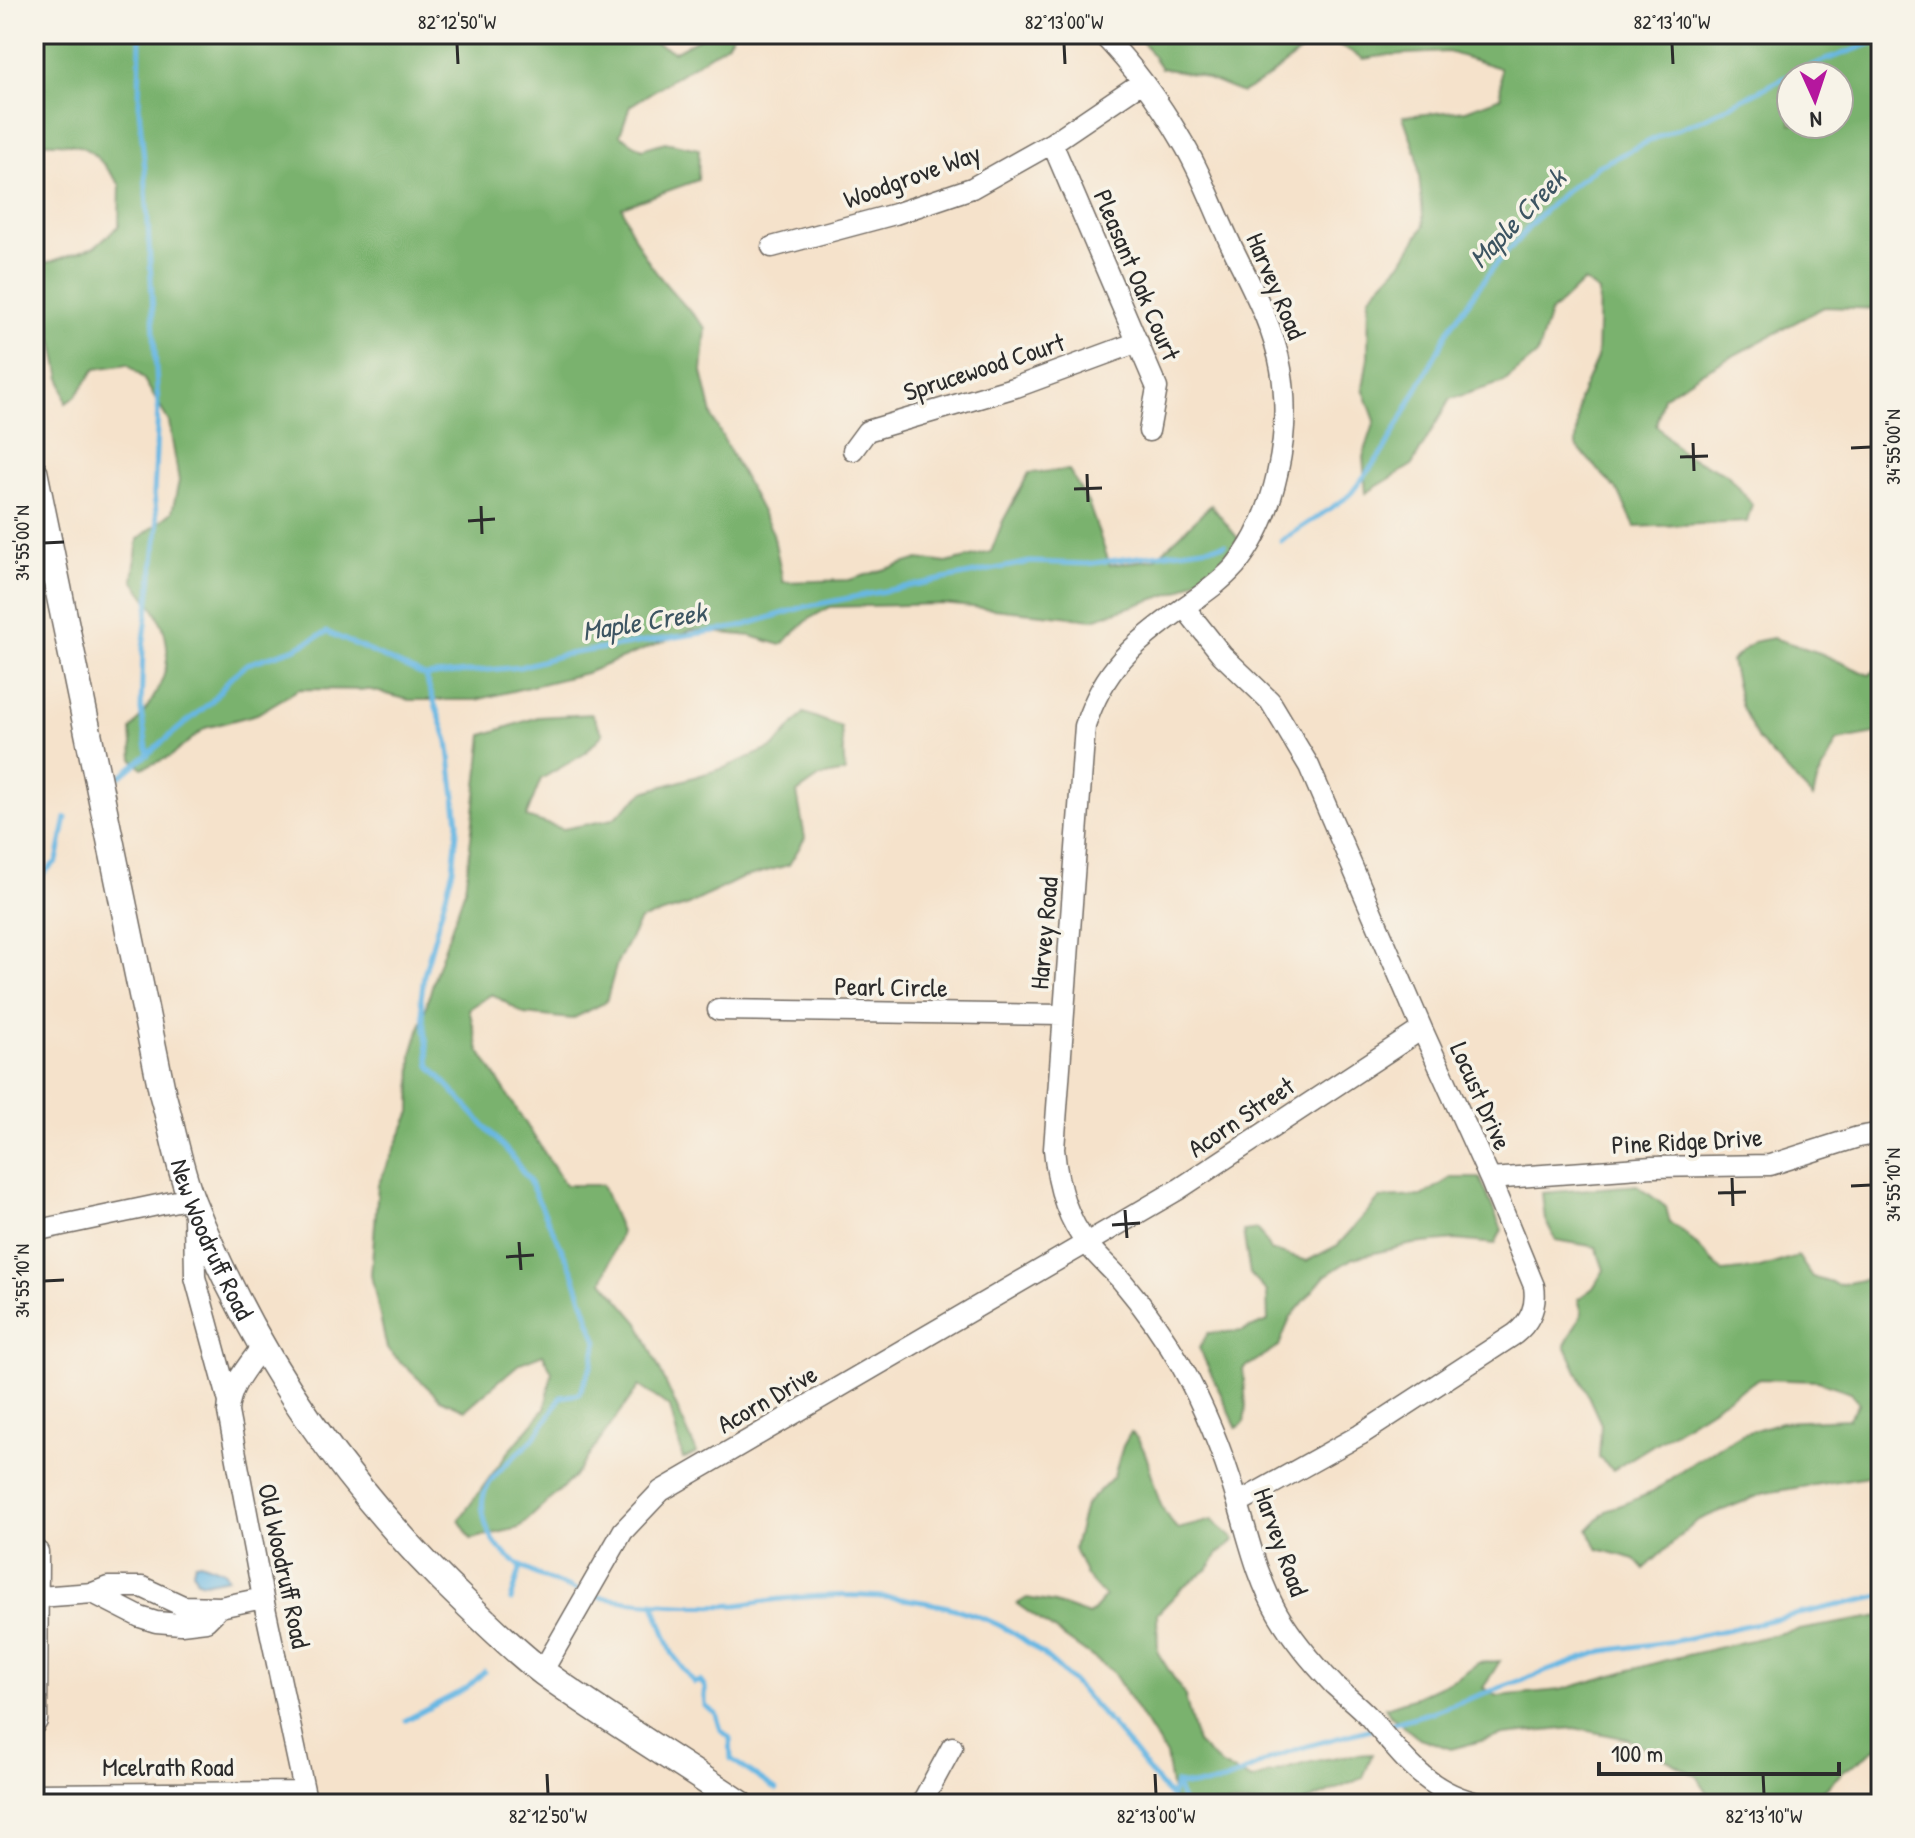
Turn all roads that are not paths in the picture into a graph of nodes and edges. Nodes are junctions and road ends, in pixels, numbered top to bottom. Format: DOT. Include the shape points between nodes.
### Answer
graph roads {
  1 [pos="1102,34"];
  2 [pos="1142,82"];
  3 [pos="1052,143"];
  4 [pos="772,247"];
  5 [pos="1138,342"];
  6 [pos="1149,431"];
  7 [pos="853,450"];
  8 [pos="34,471"];
  9 [pos="1184,607"];
  10 [pos="718,1010"];
  11 [pos="1063,1015"];
  12 [pos="1422,1029"];
  13 [pos="1881,1133"];
  14 [pos="1490,1179"];
  15 [pos="192,1202"];
  16 [pos="34,1231"];
  17 [pos="1087,1244"];
  18 [pos="263,1345"];
  19 [pos="229,1402"];
  20 [pos="1238,1503"];
  21 [pos="34,1549"];
  22 [pos="93,1593"];
  23 [pos="39,1597"];
  24 [pos="263,1598"];
  25 [pos="220,1607"];
  26 [pos="542,1672"];
  27 [pos="34,1725"];
  28 [pos="952,1747"];
  29 [pos="34,1794"];
  30 [pos="305,1798"];
  31 [pos="741,1804"];
  32 [pos="921,1804"];
  33 [pos="1483,1804"];
  1 -- 2 [label="street, Harvey Road"];
  2 -- 3 [label="street, Woodgrove Way"];
  2 -- 9 [label="street, Harvey Road" via="1183,143 1261,308 1281,369 1282,443 1268,505 1235,565"];
  3 -- 4 [label="street, Woodgrove Way" via="972,188"];
  3 -- 5 [label="street, Pleasant Oak Court"];
  5 -- 6 [label="street, Pleasant Oak Court" via="1157,388"];
  5 -- 7 [label="street, Sprucewood Court" via="1016,387 867,431"];
  8 -- 15 [label="main road, New Woodruff Road" via="142,1003"];
  9 -- 11 [label="street, Harvey Road" via="1105,677 1085,726"];
  9 -- 12 [label="street, Locust Drive" via="1222,655 1270,701 1297,744"];
  10 -- 11 [label="street, Pearl Circle"];
  11 -- 17 [label="street, Harvey Road" via="1056,1174"];
  12 -- 14 [label="street, Locust Drive"];
  12 -- 17 [label="street, Acorn Street"];
  13 -- 14 [label="street, Pine Ridge Drive" via="1770,1165"];
  14 -- 20 [label="street, Locust Drive" via="1534,1286 1534,1308 1524,1327 1360,1435"];
  15 -- 16 [label="street"];
  15 -- 18 [label="main road, New Woodruff Road"];
  15 -- 19 [label="street, Old Woodruff Road" via="195,1277"];
  17 -- 20 [label="street, Harvey Road" via="1137,1301 1180,1363 1204,1408"];
  17 -- 26 [label="street, Acorn Drive" via="661,1491 623,1531"];
  18 -- 19 [label="street"];
  18 -- 26 [label="main road, New Woodruff Road" via="333,1456 378,1513"];
  19 -- 24 [label="street, Old Woodruff Road"];
  20 -- 33 [label="street, Harvey Road" via="1252,1557 1277,1612 1312,1662 1407,1764 1462,1799"];
  21 -- 23 [label="street"];
  22 -- 23 [label="street"];
  22 -- 25 [label="street" via="108,1587 142,1587 183,1606"];
  22 -- 25 [label="street" via="156,1622 206,1621"];
  23 -- 27 [label="street"];
  24 -- 25 [label="street"];
  24 -- 30 [label="street, Old Woodruff Road"];
  26 -- 31 [label="main road, New Woodruff Road"];
  28 -- 32 [label="street"];
  29 -- 30 [label="street, Mcelrath Road"];
}
